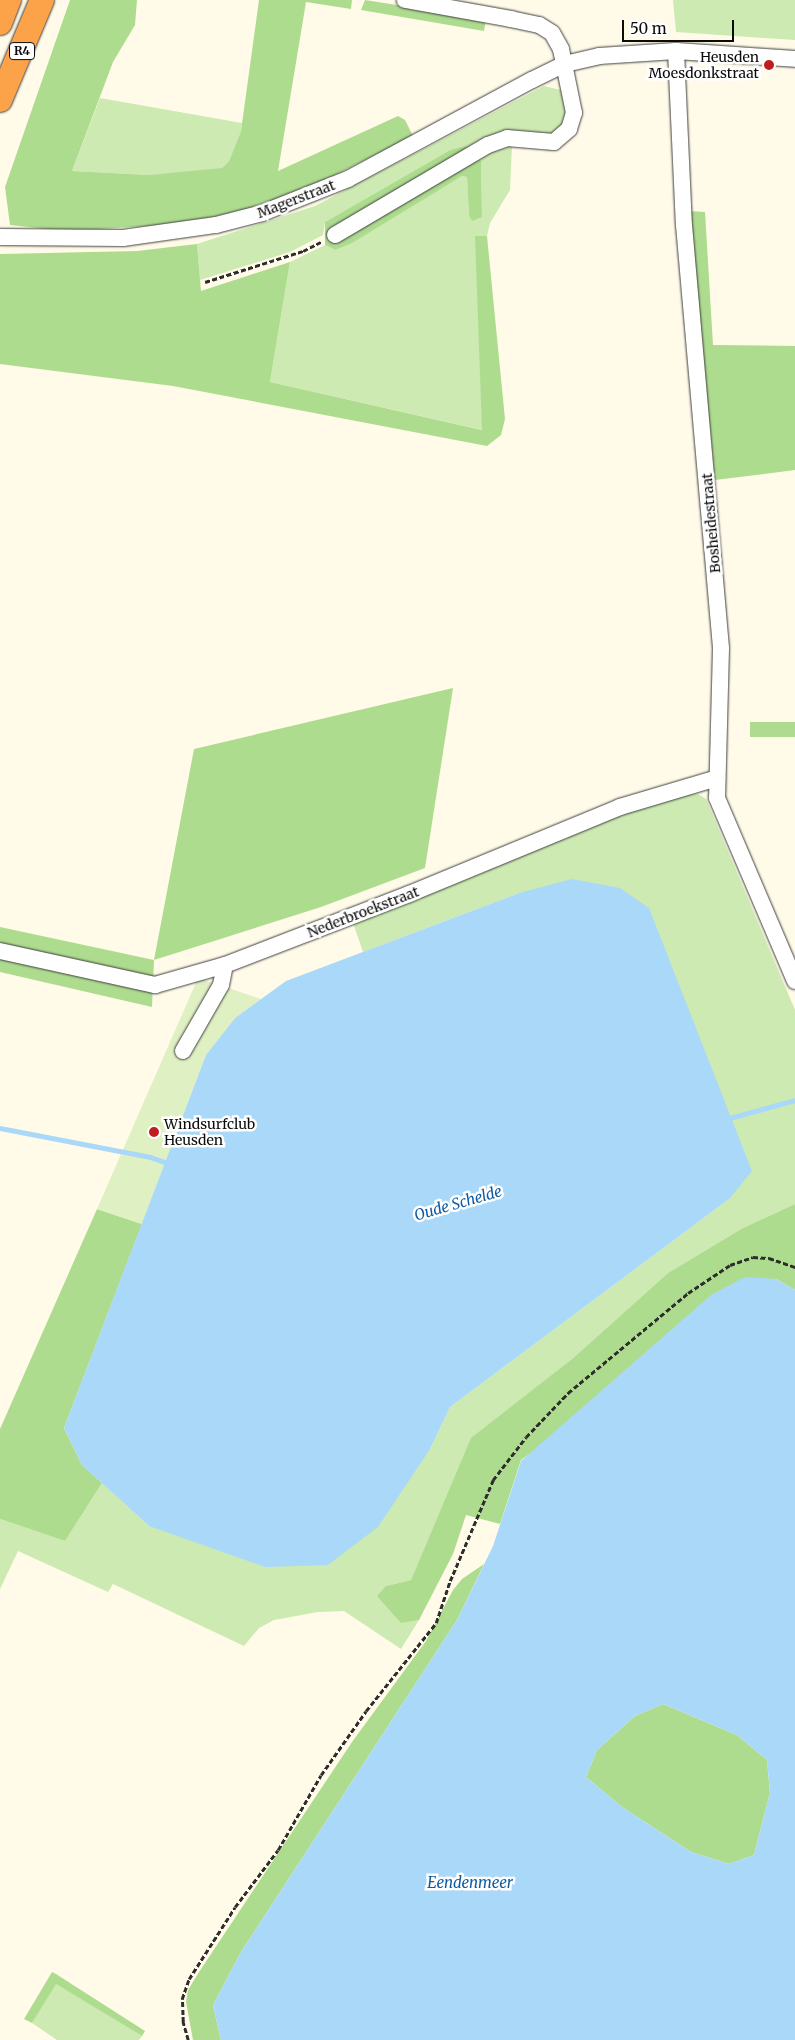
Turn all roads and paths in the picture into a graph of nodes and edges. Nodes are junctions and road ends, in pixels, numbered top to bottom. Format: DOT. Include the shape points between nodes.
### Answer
graph roads {
  1 [pos="9,0"];
  2 [pos="42,0"];
  3 [pos="405,0"];
  4 [pos="0,23"];
  5 [pos="676,51"];
  6 [pos="795,59"];
  7 [pos="565,64"];
  8 [pos="0,100"];
  9 [pos="335,235"];
  10 [pos="0,237"];
  11 [pos="205,282"];
  12 [pos="717,778"];
  13 [pos="0,951"];
  14 [pos="225,965"];
  15 [pos="795,981"];
  16 [pos="183,1051"];
  17 [pos="795,1267"];
  18 [pos="188,2040"];
  1 -- 4 [label="highway, R4"];
  2 -- 8 [label="highway, R4"];
  3 -- 7 [label="street" via="539,26 552,33"];
  5 -- 6 [label="street, Magerstraat"];
  5 -- 7 [label="street, Magerstraat" via="631,52"];
  5 -- 12 [label="street, Bosheidestraat" via="684,225 721,648"];
  7 -- 9 [label="street" via="574,113 564,136 554,142 506,138 488,145"];
  7 -- 10 [label="street, Magerstraat" via="348,179 262,213 216,225 124,238"];
  9 -- 11 [label="path" via="303,251"];
  12 -- 14 [label="street, Nederbroekstraat" via="620,807"];
  12 -- 15 [label="street, Bosheidestraat" via="717,798"];
  13 -- 14 [label="street, Nederbroekstraat" via="155,985"];
  14 -- 16 [label="street" via="221,985"];
  17 -- 18 [label="path" via="769,1258 753,1257 730,1265 688,1293 612,1356 568,1393 526,1436 493,1480 450,1580 436,1623 360,1719 321,1775 278,1850 234,1907 188,1979 182,1999"];
}
